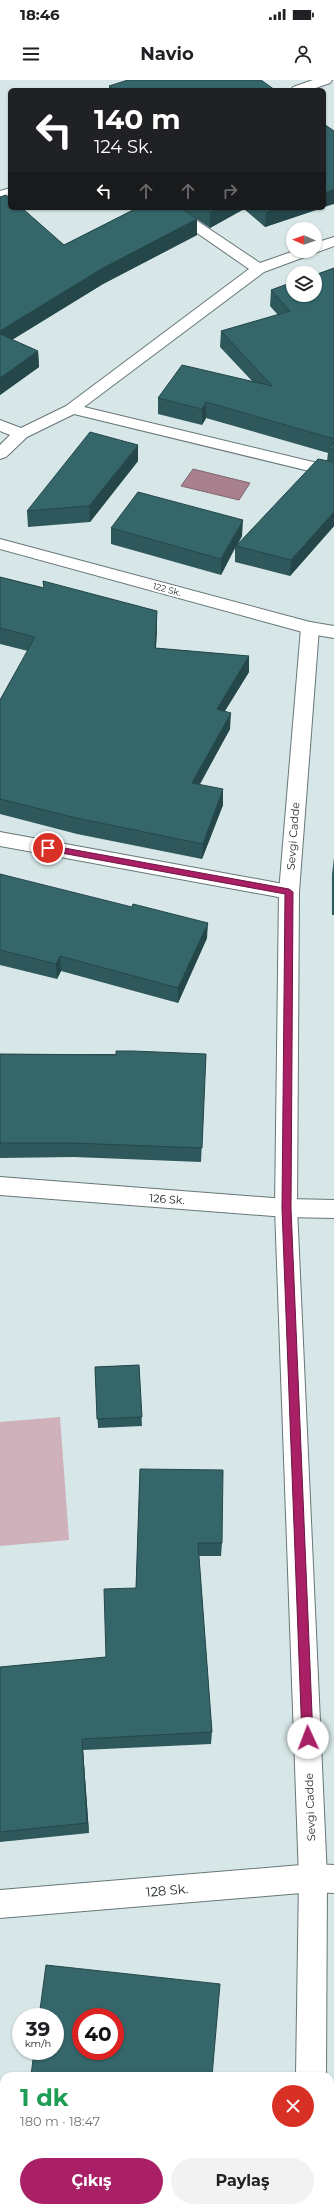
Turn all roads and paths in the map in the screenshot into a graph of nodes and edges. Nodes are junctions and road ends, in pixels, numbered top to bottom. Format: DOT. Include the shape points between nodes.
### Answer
graph roads {
  1 [pos="325,80"];
  2 [pos="303,88"];
  3 [pos="171,210"];
  4 [pos="334,241"];
  5 [pos="322,245"];
  6 [pos="288,258"];
  7 [pos="259,269"];
  8 [pos="72,409"];
  9 [pos="0,425"];
  10 [pos="21,434"];
  11 [pos="0,454"];
  12 [pos="334,472"];
  13 [pos="0,544"];
  14 [pos="310,628"];
  15 [pos="334,632"];
  16 [pos="0,839"];
  17 [pos="289,892"];
  18 [pos="0,1186"];
  19 [pos="286,1208"];
  20 [pos="334,1209"];
  21 [pos="324,1878"];
  22 [pos="0,1904"];
  23 [pos="312,2072"];
  1 -- 2 [label="street"];
  3 -- 7 [label="street"];
  4 -- 5 [label="street"];
  6 -- 7 [label="street"];
  7 -- 8 [label="street"];
  8 -- 10 [label="street"];
  8 -- 12 [label="street"];
  9 -- 10 [label="street"];
  10 -- 11 [label="street"];
  13 -- 14 [label="street, 122 Sk."];
  14 -- 15 [label="street, 122 Sk."];
  14 -- 17 [label="street, Sevgi Cadde"];
  16 -- 17 [label="street"];
  17 -- 19 [label="street, Sevgi Cadde"];
  18 -- 19 [label="street, 126 Sk."];
  19 -- 20 [label="street, 126 Sk."];
  19 -- 21 [label="street, Sevgi Cadde"];
  21 -- 22 [label="street, 128 Sk."];
  21 -- 23 [label="street, Sevgi Cadde"];
}
